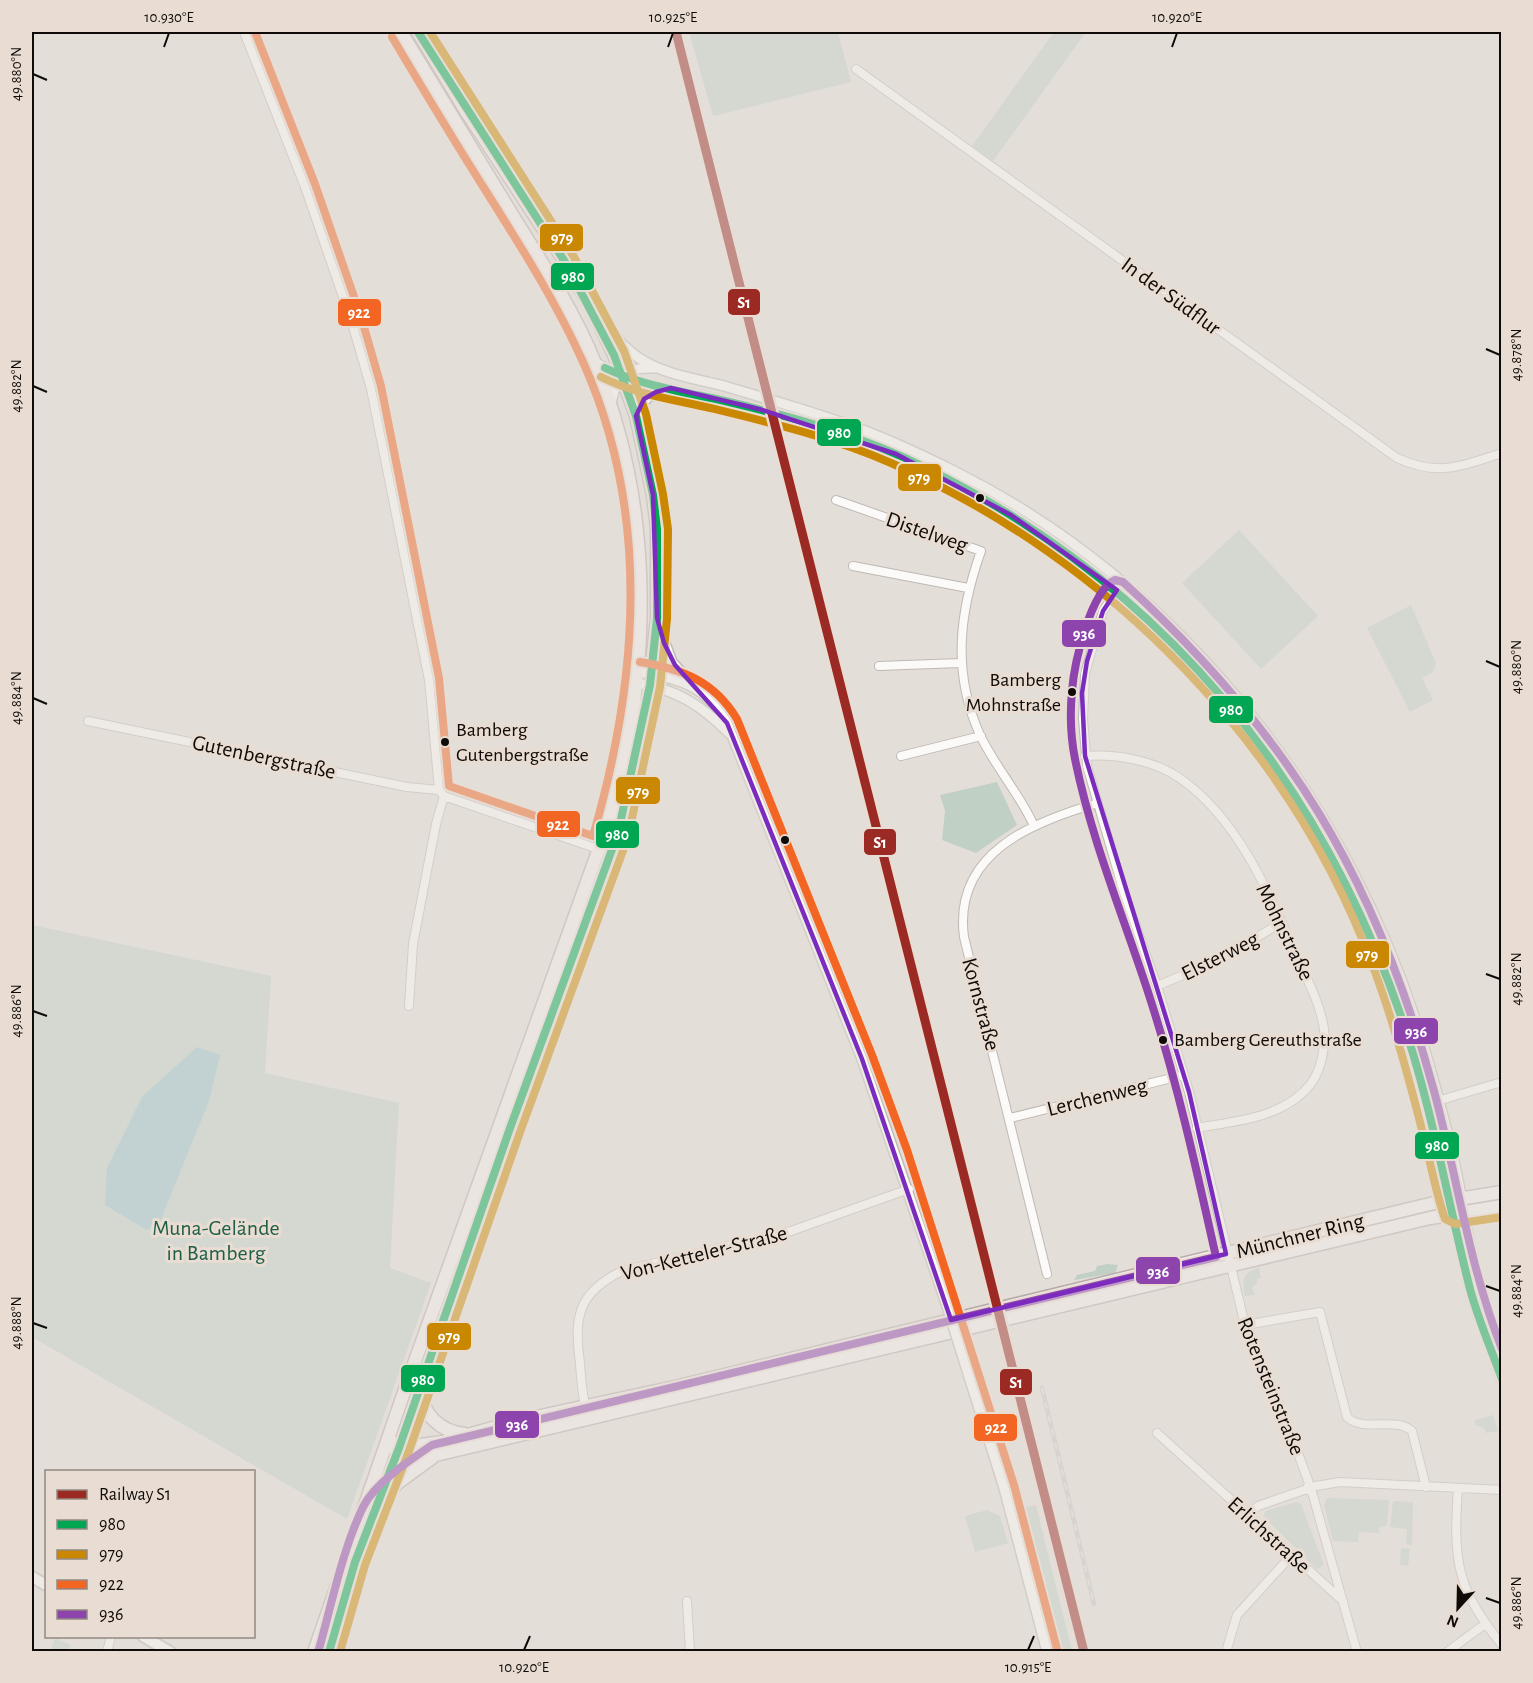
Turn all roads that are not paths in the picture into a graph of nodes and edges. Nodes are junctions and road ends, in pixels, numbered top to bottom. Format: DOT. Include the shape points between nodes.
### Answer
graph roads {
  1 [pos="244,32"];
  2 [pos="401,32"];
  3 [pos="418,32"];
  4 [pos="856,69"];
  5 [pos="593,311"];
  6 [pos="595,362"];
  7 [pos="659,368"];
  8 [pos="621,376"];
  9 [pos="672,388"];
  10 [pos="610,404"];
  11 [pos="636,416"];
  12 [pos="1502,453"];
  13 [pos="836,501"];
  14 [pos="853,566"];
  15 [pos="968,588"];
  16 [pos="1117,590"];
  17 [pos="657,618"];
  18 [pos="960,663"];
  19 [pos="879,666"];
  20 [pos="637,677"];
  21 [pos="650,679"];
  22 [pos="692,684"];
  23 [pos="88,721"];
  24 [pos="732,736"];
  25 [pos="981,736"];
  26 [pos="901,756"];
  27 [pos="1085,756"];
  28 [pos="442,793"];
  29 [pos="1098,803"];
  30 [pos="1034,826"];
  31 [pos="605,852"];
  32 [pos="1282,922"];
  33 [pos="1157,986"];
  34 [pos="409,1006"];
  35 [pos="1184,1075"];
  36 [pos="1502,1082"];
  37 [pos="1438,1101"];
  38 [pos="1426,1104"];
  39 [pos="1010,1118"];
  40 [pos="1197,1128"];
  41 [pos="909,1189"];
  42 [pos="1502,1192"];
  43 [pos="1456,1199"];
  44 [pos="1502,1206"];
  45 [pos="1459,1213"];
  46 [pos="1228,1260"];
  47 [pos="1047,1274"];
  48 [pos="1245,1325"];
  49 [pos="1502,1380"];
  50 [pos="422,1382"];
  51 [pos="587,1411"];
  52 [pos="391,1431"];
  53 [pos="1157,1433"];
  54 [pos="469,1435"];
  55 [pos="399,1448"];
  56 [pos="436,1455"];
  57 [pos="380,1461"];
  58 [pos="1426,1486"];
  59 [pos="1311,1488"];
  60 [pos="1458,1488"];
  61 [pos="1502,1490"];
  62 [pos="373,1511"];
  63 [pos="1248,1516"];
  64 [pos="1291,1556"];
  65 [pos="687,1601"];
  66 [pos="1343,1601"];
  67 [pos="1485,1624"];
  68 [pos="146,1638"];
  69 [pos="1502,1645"];
  70 [pos="170,1652"];
  71 [pos="314,1652"];
  72 [pos="329,1652"];
  73 [pos="690,1652"];
  74 [pos="1047,1652"];
  75 [pos="1226,1652"];
  76 [pos="1357,1652"];
  77 [pos="1447,1652"];
  1 -- 28 [label="street" via="305,187 372,388 429,680"];
  2 -- 6 [label="main road" via="550,277"];
  3 -- 5 [label="main road"];
  4 -- 12 [label="street, In der Südflur" via="1397,458 1414,466 1444,470"];
  5 -- 7 [label="street" via="636,356"];
  5 -- 8 [label="main road"];
  6 -- 8 [label="street"];
  6 -- 10 [label="main road"];
  7 -- 8 [label="street" via="633,368"];
  7 -- 37 [label="street" via="845,424 927,458 1044,524 1098,563 1161,617 1250,713 1323,818 1381,930 1414,1018"];
  8 -- 9 [label="street"];
  8 -- 10 [label="street"];
  8 -- 11 [label="main road"];
  9 -- 11 [label="street" via="649,395"];
  9 -- 16 [label="street" via="804,421 896,454 1005,510"];
  10 -- 20 [label="main road" via="627,464 638,532 642,612"];
  11 -- 17 [label="main road" via="657,529"];
  13 -- 15 [label="street, Distelweg" via="981,551"];
  14 -- 15 [label="street, Distelweg"];
  15 -- 18 [label="street, Distelweg"];
  16 -- 27 [label="street, Rotensteinstraße" via="1103,611 1087,661 1082,693"];
  16 -- 38 [label="street" via="1162,630 1219,691 1299,794 1372,935"];
  17 -- 21 [label="main road"];
  17 -- 22 [label="street" via="672,662"];
  18 -- 19 [label="street"];
  18 -- 25 [label="street, Distelweg"];
  20 -- 21 [label="street"];
  20 -- 31 [label="main road"];
  21 -- 22 [label="street"];
  21 -- 24 [label="street" via="696,702"];
  21 -- 31 [label="main road" via="625,809"];
  22 -- 24 [label="street" via="720,710"];
  23 -- 28 [label="street, Gutenbergstraße"];
  24 -- 41 [label="street" via="862,1059"];
  25 -- 26 [label="street"];
  25 -- 30 [label="street, Distelweg"];
  27 -- 29 [label="street, Rotensteinstraße"];
  27 -- 32 [label="street, Mohnstraße" via="1143,762 1180,779 1197,793 1216,813 1251,864"];
  28 -- 31 [label="street, Gutenbergstraße"];
  28 -- 34 [label="street" via="412,950"];
  29 -- 30 [label="street, Kornstraße"];
  29 -- 33 [label="street, Rotensteinstraße" via="1124,894"];
  30 -- 39 [label="street, Kornstraße" via="989,855 974,878 962,918"];
  31 -- 50 [label="main road"];
  31 -- 52 [label="main road"];
  32 -- 33 [label="street, Elsterweg" via="1221,959"];
  32 -- 40 [label="street, Mohnstraße" via="1318,1000 1324,1032 1320,1065 1311,1084 1281,1108 1257,1117"];
  33 -- 35 [label="street, Rotensteinstraße"];
  35 -- 39 [label="street, Lerchenweg"];
  35 -- 40 [label="street, Rotensteinstraße"];
  36 -- 37 [label="street"];
  37 -- 38 [label="street"];
  37 -- 43 [label="street"];
  38 -- 43 [label="street"];
  39 -- 47 [label="street, Kornstraße"];
  40 -- 46 [label="street, Rotensteinstraße"];
  41 -- 51 [label="street, Von-Ketteler-Straße" via="791,1232 622,1271 604,1280 591,1291 577,1320"];
  41 -- 74 [label="street, bridge" via="1004,1488"];
  42 -- 43 [label="main road, Münchner Ring"];
  43 -- 45 [label="street"];
  43 -- 46 [label="main road, Münchner Ring"];
  44 -- 45 [label="main road, Münchner Ring"];
  45 -- 46 [label="main road, Münchner Ring"];
  45 -- 49 [label="street" via="1477,1313"];
  46 -- 48 [label="street, Rotensteinstraße"];
  46 -- 51 [label="main road, Münchner Ring"];
  48 -- 58 [label="street" via="1320,1312 1347,1417 1356,1422 1409,1427"];
  48 -- 59 [label="street, Rotensteinstraße" via="1286,1418"];
  50 -- 54 [label="main road" via="423,1405 430,1416 443,1428"];
  50 -- 55 [label="main road"];
  51 -- 54 [label="main road, Münchner Ring"];
  51 -- 56 [label="main road, Münchner Ring"];
  52 -- 55 [label="main road"];
  52 -- 57 [label="main road"];
  53 -- 63 [label="street, Erlichstraße"];
  54 -- 55 [label="main road, Münchner Ring"];
  55 -- 56 [label="main road" via="412,1457"];
  55 -- 57 [label="main road"];
  55 -- 62 [label="main road"];
  56 -- 62 [label="main road" via="399,1482"];
  57 -- 71 [label="main road"];
  58 -- 59 [label="street" via="1341,1482"];
  58 -- 60 [label="street"];
  59 -- 63 [label="street" via="1258,1506"];
  59 -- 66 [label="street, Rotensteinstraße"];
  60 -- 61 [label="street"];
  60 -- 67 [label="street" via="1458,1567"];
  62 -- 72 [label="main road"];
  63 -- 64 [label="street, Erlichstraße"];
  64 -- 66 [label="street, Erlichstraße"];
  64 -- 75 [label="street" via="1237,1615"];
  65 -- 73 [label="street"];
  66 -- 76 [label="street"];
  67 -- 69 [label="street"];
  67 -- 77 [label="street"];
  68 -- 70 [label="main road"];
}
